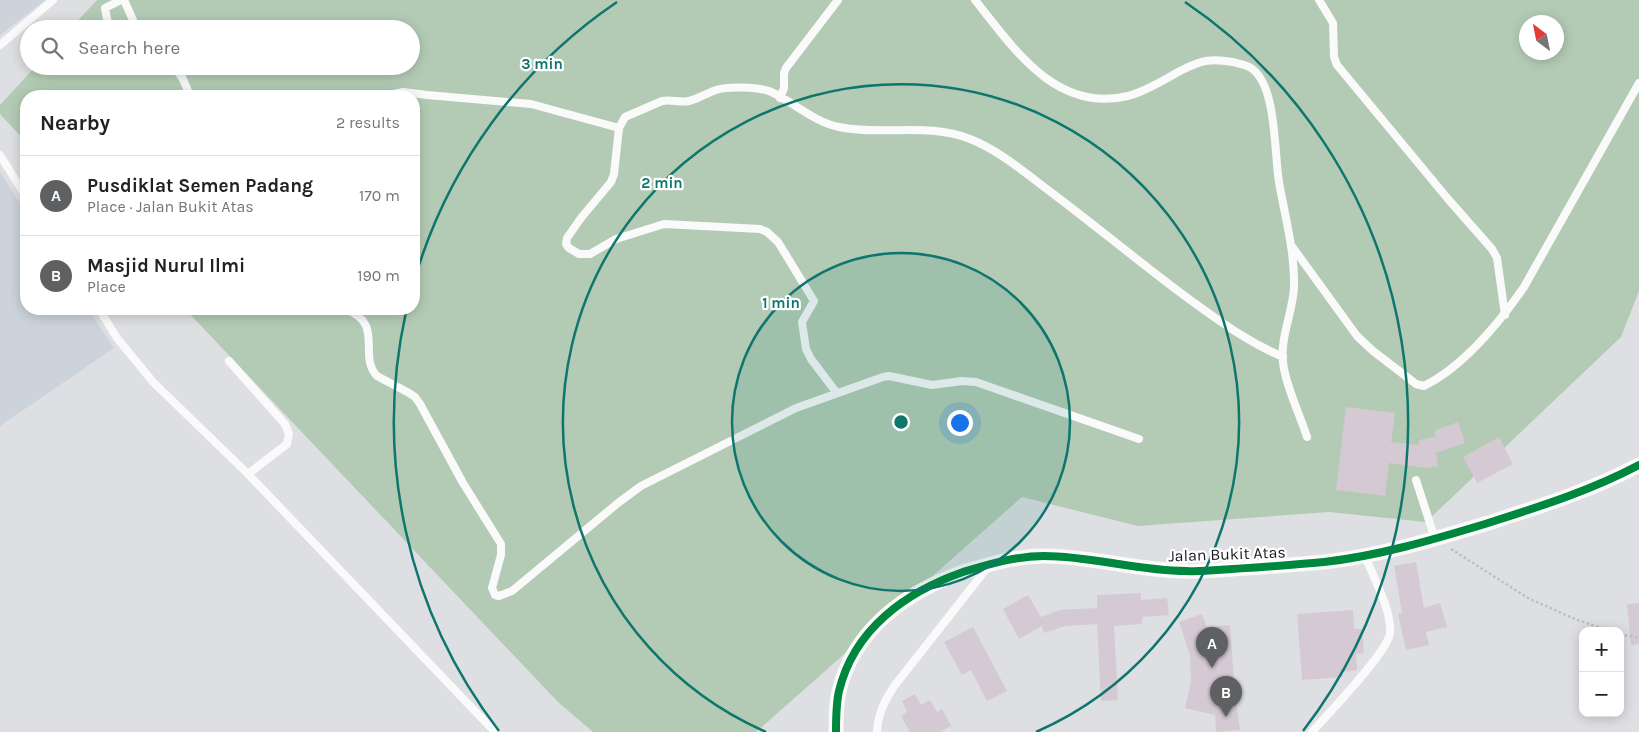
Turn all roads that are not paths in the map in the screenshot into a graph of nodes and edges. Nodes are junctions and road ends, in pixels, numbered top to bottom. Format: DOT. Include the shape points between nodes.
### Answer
graph roads {
  1 [pos="53,0"];
  2 [pos="123,0"];
  3 [pos="838,0"];
  4 [pos="975,0"];
  5 [pos="1319,0"];
  6 [pos="29,20"];
  7 [pos="107,20"];
  8 [pos="133,20"];
  9 [pos="20,28"];
  10 [pos="0,45"];
  11 [pos="180,75"];
  12 [pos="1639,83"];
  13 [pos="187,90"];
  14 [pos="420,95"];
  15 [pos="780,98"];
  16 [pos="619,128"];
  17 [pos="0,155"];
  18 [pos="20,187"];
  19 [pos="1290,243"];
  20 [pos="103,315"];
  21 [pos="358,315"];
  22 [pos="1505,315"];
  23 [pos="1283,357"];
  24 [pos="228,361"];
  25 [pos="836,392"];
  26 [pos="1307,437"];
  27 [pos="1139,439"];
  28 [pos="1639,465"];
  29 [pos="248,474"];
  30 [pos="1416,480"];
  31 [pos="1434,539"];
  32 [pos="1365,556"];
  33 [pos="991,563"];
  34 [pos="495,732"];
  35 [pos="836,732"];
  36 [pos="877,732"];
  37 [pos="1312,732"];
  1 -- 6 [label="lane"];
  2 -- 7 [label="lane" via="105,8"];
  2 -- 8 [label="lane"];
  3 -- 15 [label="lane" via="786,68"];
  4 -- 19 [label="lane" via="1012,46 1046,78 1073,94 1088,98 1102,99 1142,91 1193,64 1210,59 1251,68 1263,83 1271,106 1278,178"];
  5 -- 22 [label="lane" via="1333,23 1334,57 1338,65 1496,254"];
  9 -- 10 [label="lane"];
  11 -- 13 [label="lane"];
  12 -- 22 [label="lane"];
  14 -- 16 [label="lane" via="531,104"];
  15 -- 16 [label="lane" via="764,90 723,88 687,102 668,100 654,104 628,115"];
  15 -- 23 [label="lane" via="822,122 840,128 930,130 971,139 1023,172 1226,326"];
  16 -- 25 [label="lane" via="611,182 567,238 569,248 579,254 590,254 616,239 664,224 767,232 778,242 814,301 802,322 806,349"];
  17 -- 18 [label="lane"];
  19 -- 22 [label="lane" via="1357,336 1420,386 1462,358"];
  19 -- 23 [label="lane" via="1294,287"];
  20 -- 29 [label="lane" via="153,382"];
  21 -- 25 [label="lane" via="368,333 369,361 373,371 415,397 498,539 502,550 492,588 499,596 512,591 640,486 796,408"];
  23 -- 26 [label="lane"];
  24 -- 29 [label="lane" via="285,424 289,434 287,444"];
  25 -- 27 [label="lane" via="889,376 932,385 976,382"];
  28 -- 31 [label="street, Jalan Bukit Atas" via="1582,492"];
  29 -- 34 [label="lane"];
  30 -- 31 [label="lane"];
  31 -- 32 [label="street, Jalan Bukit Atas"];
  32 -- 33 [label="street, Jalan Bukit Atas" via="1324,562 1187,571 1067,557 1023,557"];
  32 -- 37 [label="lane" via="1384,604 1390,633 1375,660"];
  33 -- 35 [label="street, Jalan Bukit Atas" via="933,584 896,606 876,623 860,642 844,676 838,700"];
  33 -- 36 [label="lane" via="895,685 884,702"];
}
